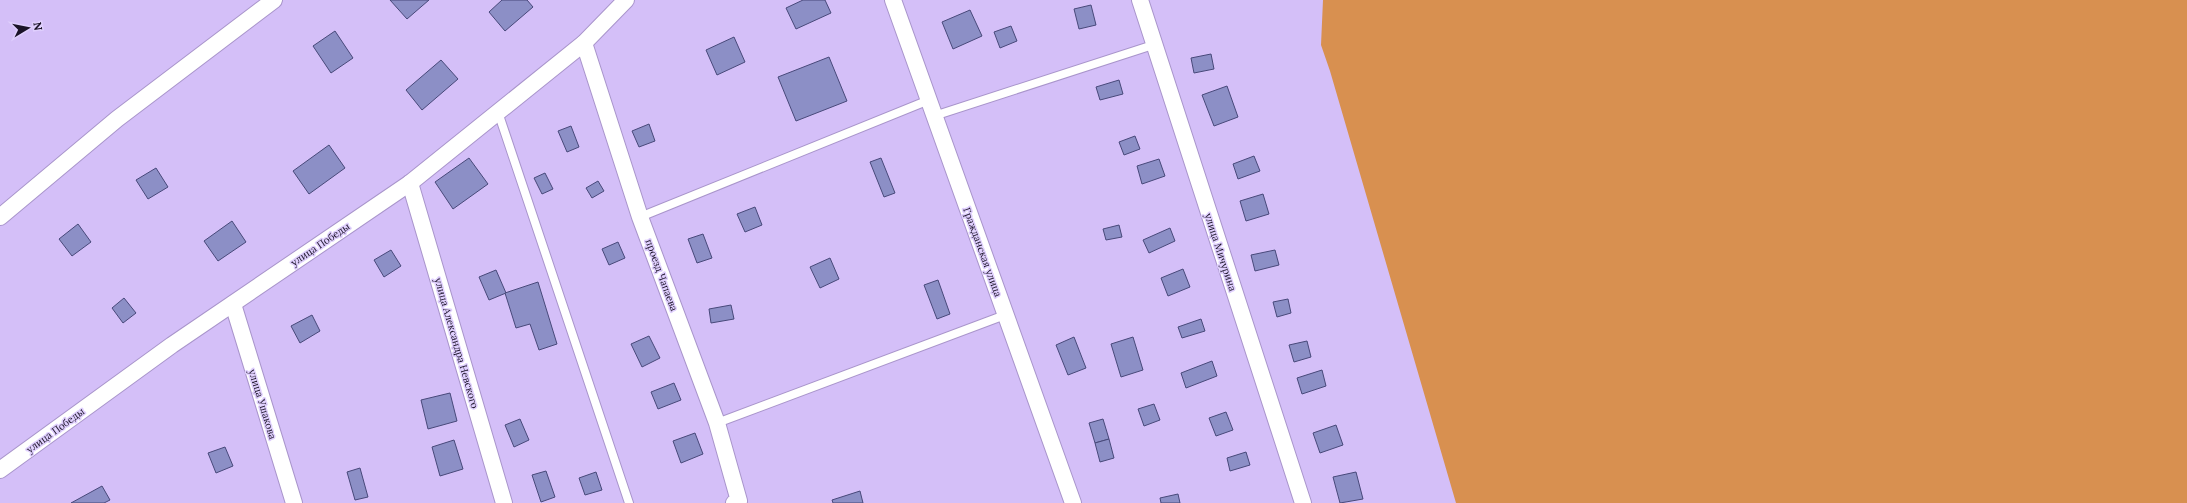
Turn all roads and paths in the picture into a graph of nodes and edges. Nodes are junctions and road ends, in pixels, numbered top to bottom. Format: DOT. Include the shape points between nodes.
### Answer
graph roads {
  1 [pos="274,0"];
  2 [pos="626,0"];
  3 [pos="893,0"];
  4 [pos="1140,0"];
  5 [pos="584,43"];
  6 [pos="1153,45"];
  7 [pos="929,100"];
  8 [pos="498,112"];
  9 [pos="934,116"];
  10 [pos="410,183"];
  11 [pos="0,217"];
  12 [pos="640,217"];
  13 [pos="233,304"];
  14 [pos="1005,315"];
  15 [pos="717,423"];
  16 [pos="0,470"];
  17 [pos="294,503"];
  18 [pos="504,503"];
  19 [pos="629,503"];
  20 [pos="734,503"];
  21 [pos="1073,503"];
  22 [pos="1303,503"];
  1 -- 11 [label="street" via="117,119"];
  2 -- 5 [label="street, улица Победы"];
  3 -- 7 [label="street, Гражданская улица"];
  4 -- 6 [label="street, улица Мичурина"];
  5 -- 8 [label="street, улица Победы"];
  5 -- 12 [label="street, проезд Чапаева"];
  6 -- 9 [label="lane"];
  6 -- 22 [label="street, улица Мичурина"];
  7 -- 9 [label="street, Гражданская улица"];
  7 -- 12 [label="lane"];
  8 -- 10 [label="street, улица Победы"];
  8 -- 19 [label="lane"];
  9 -- 14 [label="street, Гражданская улица"];
  10 -- 13 [label="street, улица Победы"];
  10 -- 18 [label="street, улица Александра Невского"];
  12 -- 15 [label="street, проезд Чапаева"];
  13 -- 16 [label="street, улица Победы" via="172,345"];
  13 -- 17 [label="street, улица Ушакова"];
  14 -- 15 [label="lane"];
  14 -- 21 [label="street, Гражданская улица"];
  15 -- 20 [label="street, проезд Чапаева" via="739,501"];
}
